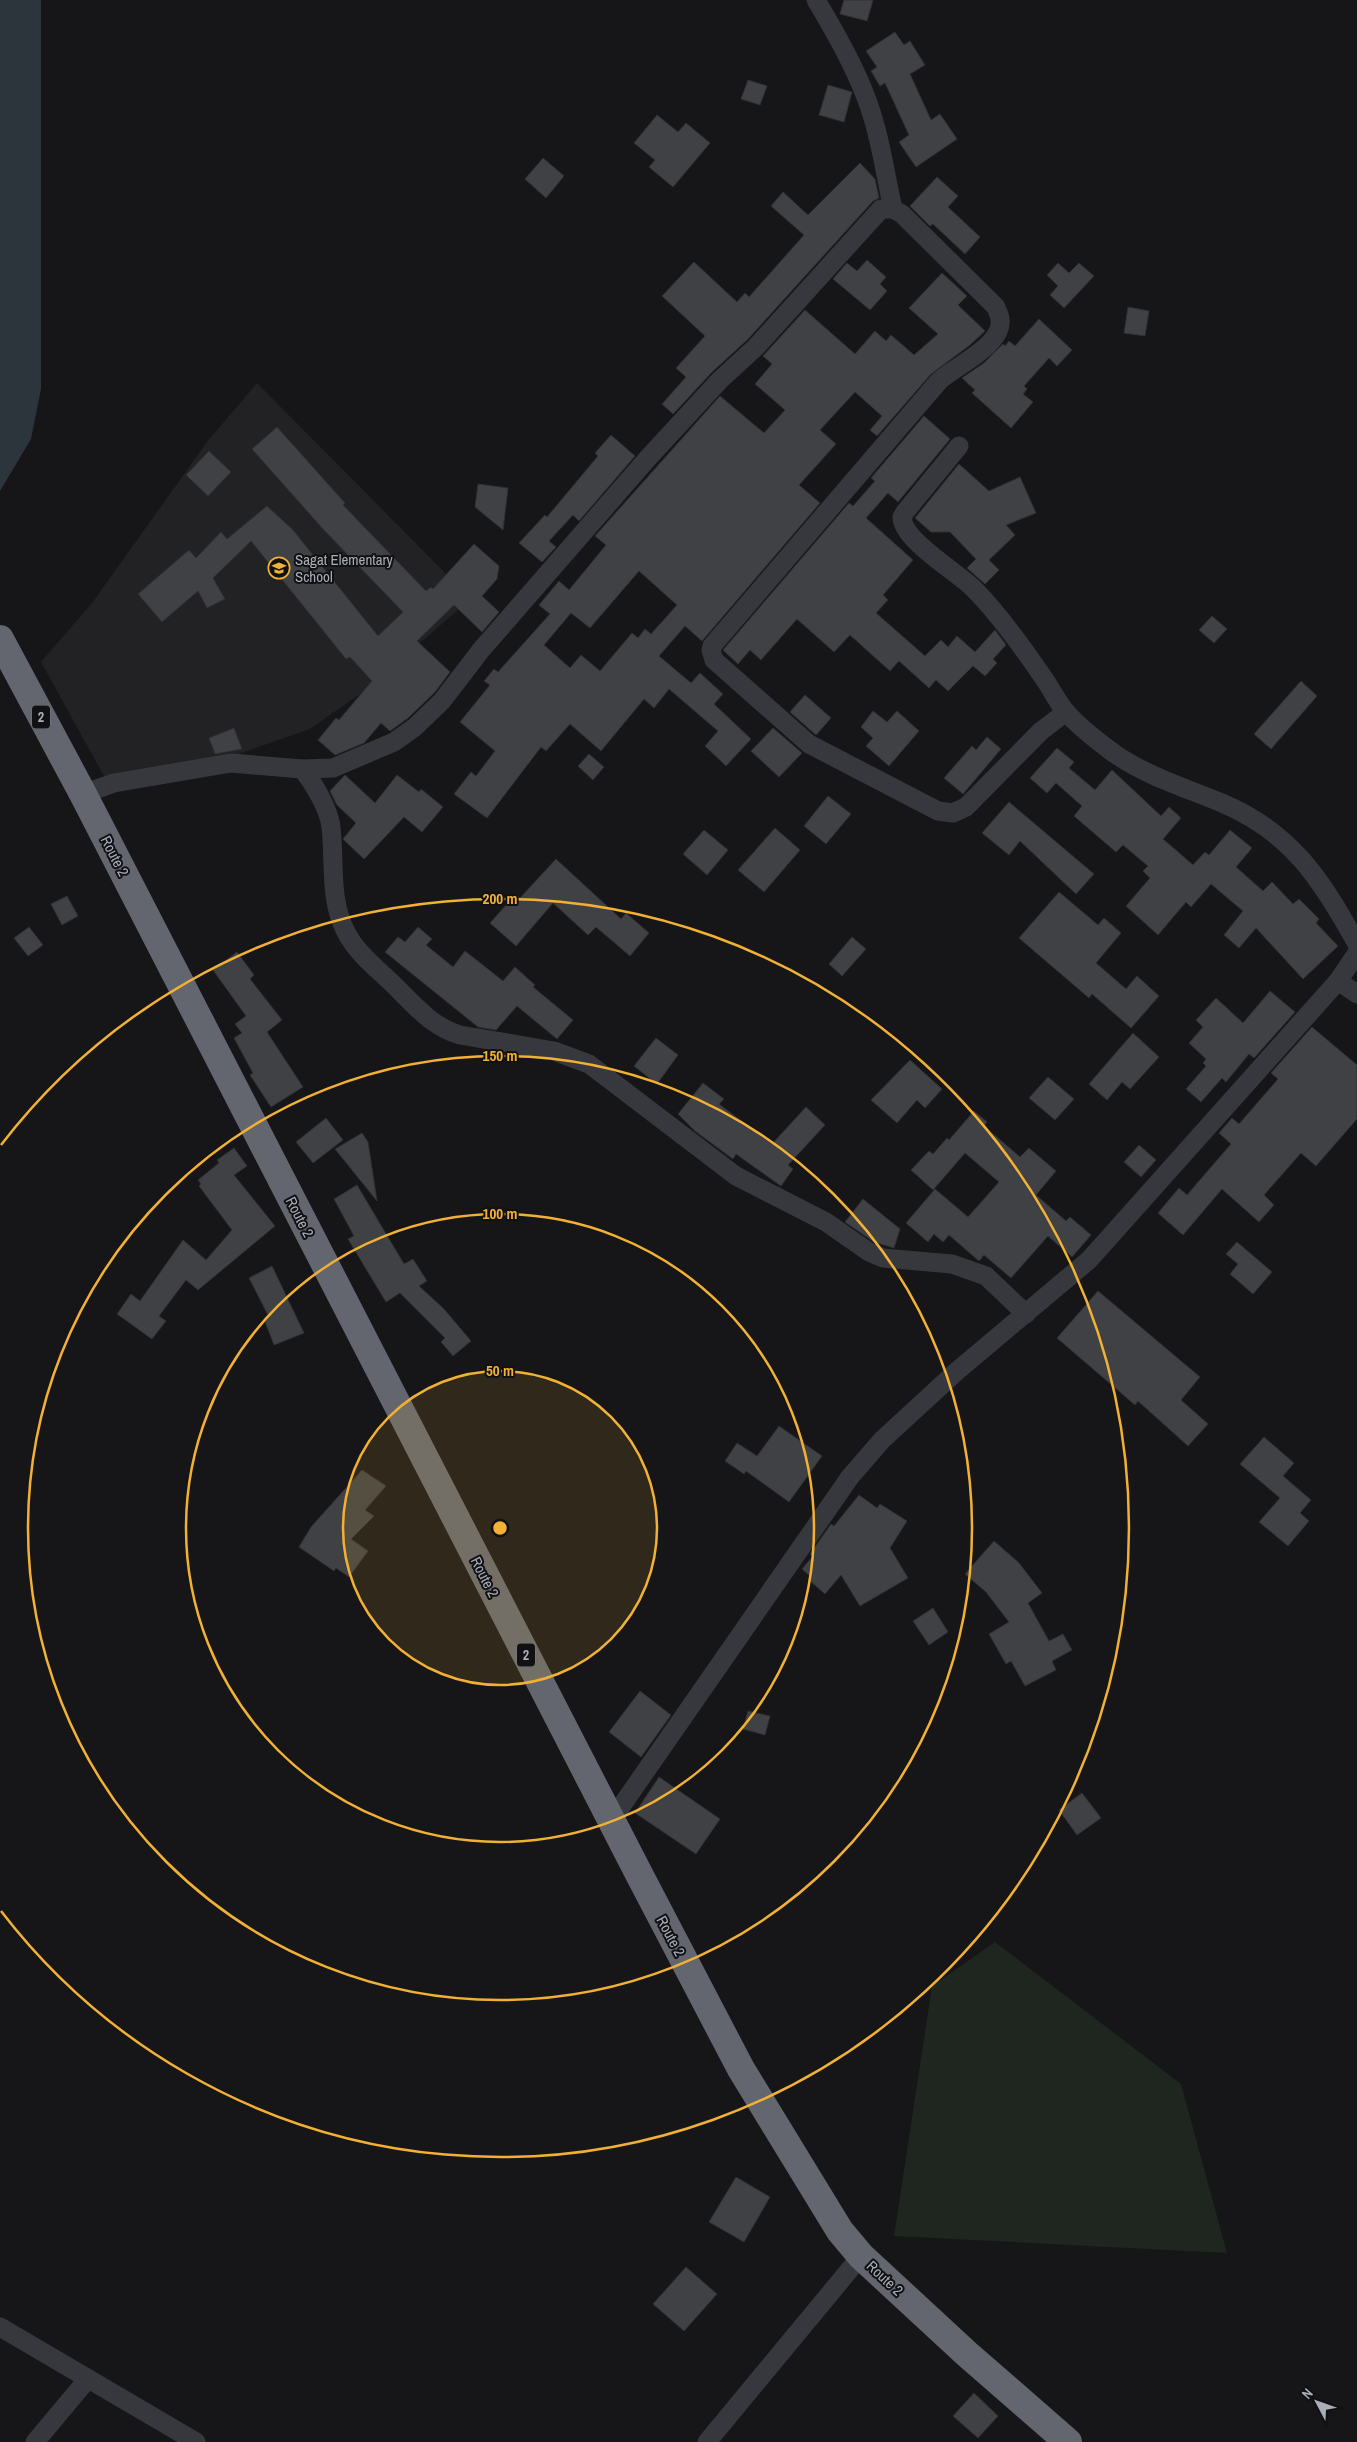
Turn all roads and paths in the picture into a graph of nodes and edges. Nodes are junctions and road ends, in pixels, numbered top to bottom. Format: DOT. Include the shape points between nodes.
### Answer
graph roads {
  1 [pos="816,0"];
  2 [pos="893,209"];
  3 [pos="959,446"];
  4 [pos="0,639"];
  5 [pos="1066,712"];
  6 [pos="302,769"];
  7 [pos="83,794"];
  8 [pos="1357,944"];
  9 [pos="1357,954"];
  10 [pos="1338,981"];
  11 [pos="1357,994"];
  12 [pos="1026,1314"];
  13 [pos="611,1821"];
  14 [pos="861,2256"];
  15 [pos="0,2327"];
  16 [pos="87,2380"];
  17 [pos="35,2442"];
  18 [pos="196,2442"];
  19 [pos="707,2442"];
  20 [pos="1068,2442"];
  1 -- 2 [label="street" via="835,31 866,100 877,133"];
  2 -- 5 [label="street" via="902,214 996,308 1000,327 988,345 952,369 925,396 716,641 711,653 714,660 808,744 944,813 959,812 966,807 1041,731"];
  2 -- 6 [label="street" via="878,210 756,347 679,424 481,650 442,701 415,727 394,742 333,768"];
  3 -- 5 [label="street" via="905,512 902,523 909,534 972,587 990,607"];
  4 -- 7 [label="highway, Route 2 / 2"];
  5 -- 8 [label="street" via="1116,754 1157,777 1260,822 1298,853 1331,896"];
  6 -- 7 [label="street" via="232,763 114,782"];
  6 -- 12 [label="street" via="312,781 331,824 337,906 345,932 431,1022 460,1035 554,1051 589,1064 736,1176 826,1222 883,1258 952,1264 986,1276"];
  7 -- 13 [label="highway, Route 2 / 2"];
  9 -- 10 [label="street"];
  10 -- 11 [label="street"];
  10 -- 12 [label="street" via="1089,1260"];
  12 -- 13 [label="street" via="957,1371 882,1440 850,1477"];
  13 -- 14 [label="highway, Route 2 / 2" via="741,2069 840,2230"];
  14 -- 19 [label="street"];
  14 -- 20 [label="highway, Route 2 / 2" via="966,2354"];
  15 -- 16 [label="street"];
  16 -- 17 [label="street"];
  16 -- 18 [label="street"];
}
